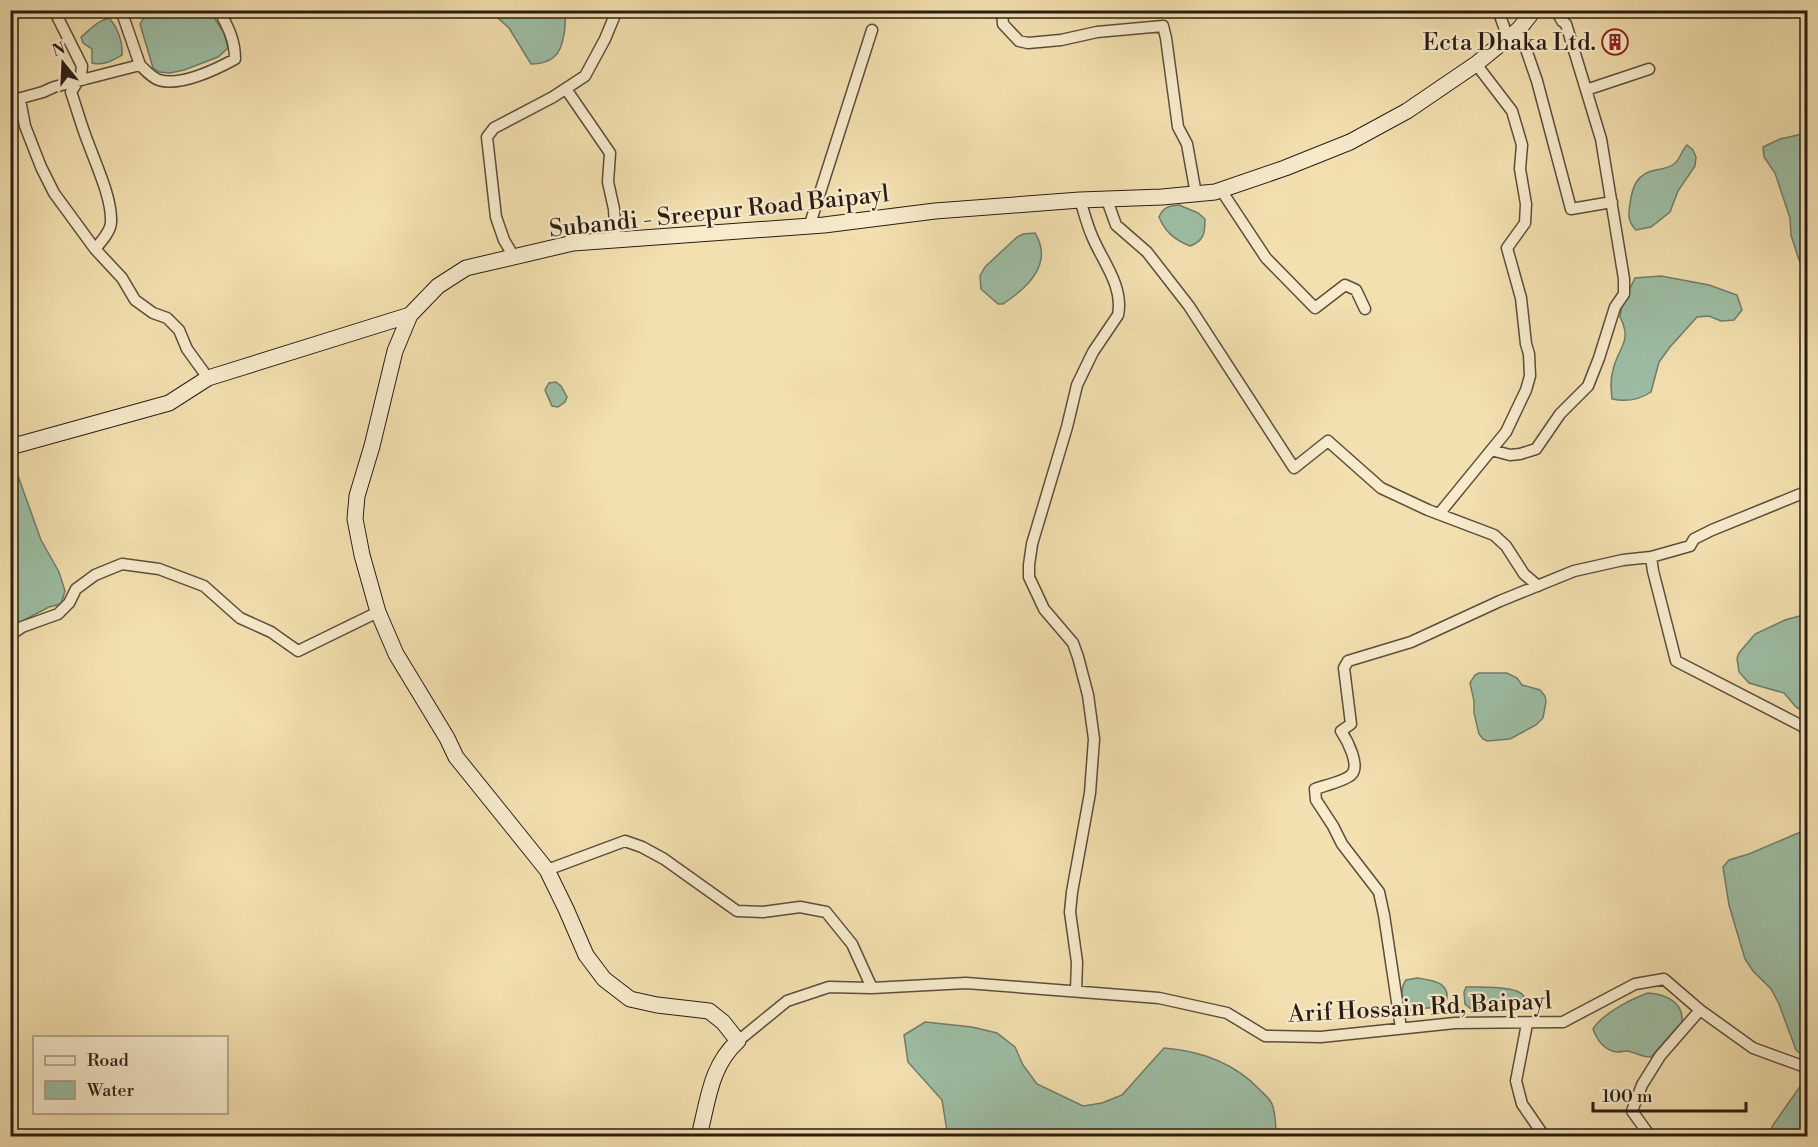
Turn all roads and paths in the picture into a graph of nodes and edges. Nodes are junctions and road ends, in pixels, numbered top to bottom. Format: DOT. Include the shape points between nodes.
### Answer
graph roads {
  1 [pos="54,10"];
  2 [pos="121,10"];
  3 [pos="219,10"];
  4 [pos="617,10"];
  5 [pos="1002,10"];
  6 [pos="1498,10"];
  7 [pos="1534,10"];
  8 [pos="1556,10"];
  9 [pos="872,30"];
  10 [pos="1514,34"];
  11 [pos="1476,64"];
  12 [pos="140,65"];
  13 [pos="1649,69"];
  14 [pos="76,82"];
  15 [pos="566,89"];
  16 [pos="1586,90"];
  17 [pos="12,101"];
  18 [pos="1221,190"];
  19 [pos="1196,194"];
  20 [pos="1107,200"];
  21 [pos="1080,201"];
  22 [pos="1612,202"];
  23 [pos="809,227"];
  24 [pos="616,240"];
  25 [pos="95,249"];
  26 [pos="514,257"];
  27 [pos="1365,309"];
  28 [pos="411,315"];
  29 [pos="208,378"];
  30 [pos="10,447"];
  31 [pos="1491,450"];
  32 [pos="1808,491"];
  33 [pos="1439,514"];
  34 [pos="1651,557"];
  35 [pos="1538,586"];
  36 [pos="378,612"];
  37 [pos="10,635"];
  38 [pos="1808,733"];
  39 [pos="547,870"];
  40 [pos="872,988"];
  41 [pos="1076,991"];
  42 [pos="1700,1010"];
  43 [pos="1527,1024"];
  44 [pos="1401,1028"];
  45 [pos="738,1041"];
  46 [pos="1808,1068"];
  47 [pos="699,1137"];
  48 [pos="1544,1137"];
  49 [pos="1650,1137"];
  1 -- 14 [label="street" via="82,66"];
  2 -- 12 [label="street"];
  3 -- 12 [label="street" via="230,30 235,59 185,79 168,81 157,79"];
  4 -- 15 [label="street" via="585,76"];
  5 -- 19 [label="street" via="1003,24 1019,41 1028,43 1163,26 1178,127 1187,144"];
  6 -- 10 [label="street"];
  7 -- 10 [label="street, Subandi - Sreepur Road Baipayl"];
  8 -- 16 [label="street" via="1566,24"];
  9 -- 23 [label="street"];
  10 -- 11 [label="street, Subandi - Sreepur Road Baipayl"];
  10 -- 22 [label="street" via="1537,81 1571,209"];
  11 -- 18 [label="street, Subandi - Sreepur Road Baipayl" via="1407,111 1350,142"];
  11 -- 31 [label="street" via="1512,111 1522,145 1520,169 1526,204 1525,223 1507,248 1521,298 1530,376 1506,432"];
  12 -- 14 [label="street"];
  13 -- 16 [label="street"];
  14 -- 17 [label="street"];
  14 -- 25 [label="street" via="71,92 106,189 112,224"];
  15 -- 24 [label="street" via="610,153 608,182"];
  15 -- 26 [label="street" via="494,128 487,137 496,217"];
  16 -- 22 [label="street" via="1601,139"];
  17 -- 25 [label="street" via="21,105 29,136 54,193"];
  18 -- 19 [label="street, Subandi - Sreepur Road Baipayl"];
  18 -- 27 [label="street" via="1266,258 1315,308 1345,285 1356,290"];
  19 -- 20 [label="street, Subandi - Sreepur Road Baipayl"];
  20 -- 21 [label="street, Subandi - Sreepur Road Baipayl"];
  20 -- 33 [label="street" via="1116,225 1147,252 1189,306 1294,468 1328,441 1381,488"];
  21 -- 23 [label="street, Subandi - Sreepur Road Baipayl" via="936,211"];
  21 -- 41 [label="street" via="1092,238 1112,277 1119,308 1077,385 1029,565 1029,578 1044,609 1073,643 1082,668 1094,738 1090,794 1070,912"];
  22 -- 31 [label="street" via="1624,294 1615,307 1588,386 1560,414 1536,449 1509,455"];
  23 -- 24 [label="street, Subandi - Sreepur Road Baipayl"];
  24 -- 26 [label="street, Subandi - Sreepur Road Baipayl" via="573,243"];
  25 -- 29 [label="street" via="122,278 135,300 167,318 179,330"];
  26 -- 28 [label="street, Subandi - Sreepur Road Baipayl" via="466,268 438,286"];
  28 -- 29 [label="street"];
  28 -- 36 [label="street, Subandi - Sreepur Road Baipayl" via="395,351 357,496 355,519"];
  29 -- 30 [label="street" via="169,403"];
  31 -- 33 [label="street"];
  32 -- 34 [label="street" via="1712,530 1694,539 1690,546"];
  33 -- 35 [label="street" via="1494,535"];
  34 -- 35 [label="street" via="1574,571"];
  34 -- 38 [label="street" via="1676,661 1802,726"];
  35 -- 44 [label="street" via="1411,642 1348,661 1344,668 1351,724 1341,731 1353,752 1355,769 1351,776 1314,792 1342,844 1378,892"];
  36 -- 37 [label="street" via="298,651 272,632 240,618 204,586 159,569 122,564 95,575 76,589 58,614"];
  36 -- 39 [label="street, Subandi - Sreepur Road Baipayl" via="396,654 456,757"];
  39 -- 40 [label="street" via="625,841 664,859 737,911 800,907 826,912 852,944"];
  39 -- 45 [label="street, Subandi - Sreepur Road Baipayl" via="586,955 604,979 630,999 709,1011"];
  40 -- 41 [label="street, Arif Hossain Rd, Baipayl" via="966,983"];
  40 -- 45 [label="street, Arif Hossain Rd, Baipayl" via="829,987 787,1001"];
  41 -- 44 [label="street, Arif Hossain Rd, Baipayl" via="1159,998 1227,1013 1265,1036 1321,1037"];
  42 -- 43 [label="street, Arif Hossain Rd, Baipayl" via="1664,979 1635,984 1563,1022"];
  42 -- 46 [label="street, Arif Hossain Rd, Baipayl" via="1753,1048"];
  42 -- 49 [label="street" via="1660,1056 1642,1085 1632,1111"];
  43 -- 44 [label="street, Arif Hossain Rd, Baipayl" via="1455,1023"];
  43 -- 48 [label="street" via="1516,1081 1522,1104"];
  45 -- 47 [label="street, Arif Hossain Rd, Baipayl" via="714,1072"];
}
